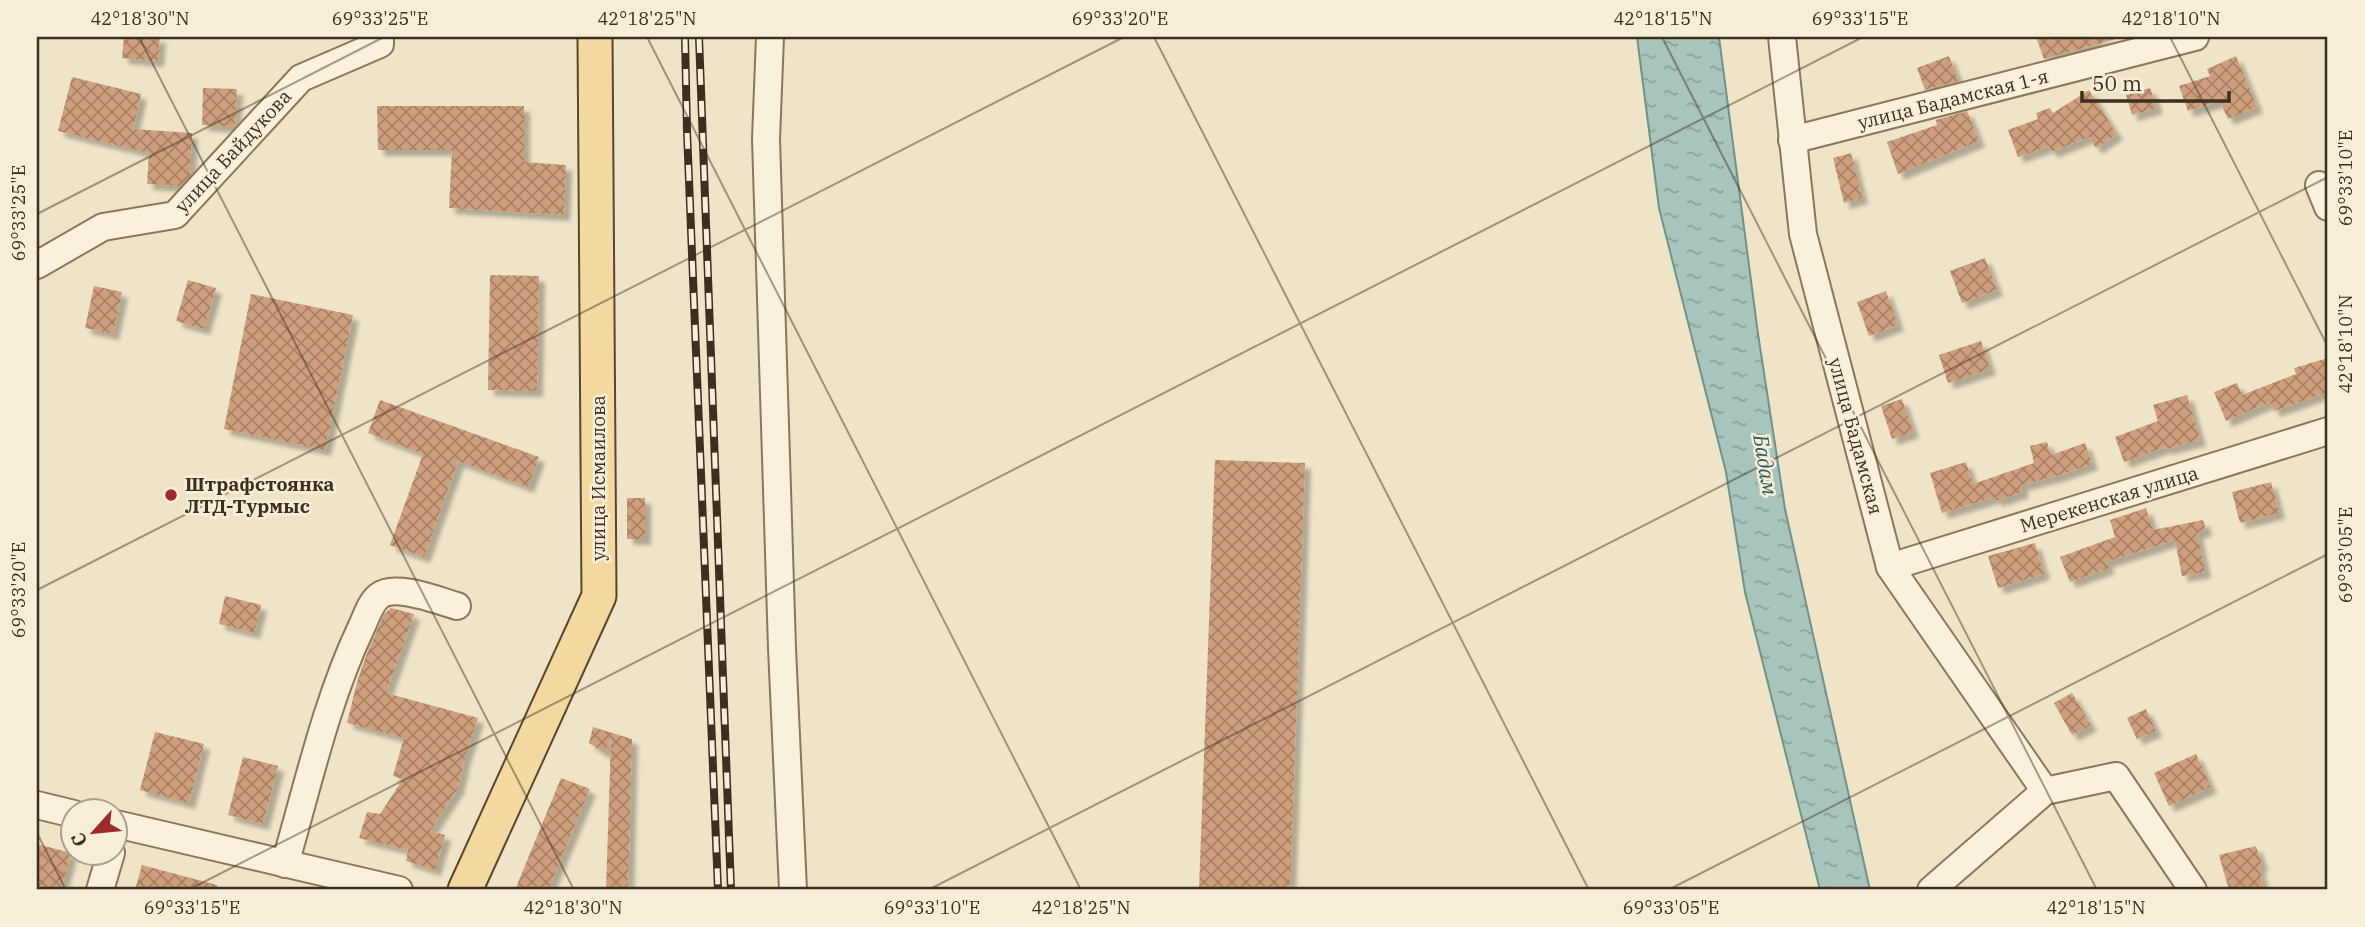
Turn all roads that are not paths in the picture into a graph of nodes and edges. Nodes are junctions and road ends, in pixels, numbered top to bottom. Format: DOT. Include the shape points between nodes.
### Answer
graph roads {
  1 [pos="380,37"];
  2 [pos="595,37"];
  3 [pos="770,37"];
  4 [pos="1782,37"];
  5 [pos="2195,37"];
  6 [pos="1792,140"];
  7 [pos="37,265"];
  8 [pos="2328,431"];
  9 [pos="1890,567"];
  10 [pos="457,606"];
  11 [pos="2045,791"];
  12 [pos="37,805"];
  13 [pos="60,811"];
  14 [pos="130,832"];
  15 [pos="285,864"];
  16 [pos="107,867"];
  17 [pos="100,890"];
  18 [pos="400,890"];
  19 [pos="465,890"];
  20 [pos="793,890"];
  21 [pos="1931,890"];
  22 [pos="2193,890"];
  1 -- 7 [label="street, улица Байдукова" via="380,44 301,78 175,215 103,228"];
  2 -- 19 [label="main road, улица Исмаилова" via="599,596"];
  3 -- 20 [label="street" via="766,153"];
  4 -- 6 [label="street, улица Бадамская"];
  5 -- 6 [label="street, улица Бадамская 1-я"];
  6 -- 9 [label="street, улица Бадамская" via="1803,234"];
  8 -- 9 [label="street, Мерекенская улица"];
  9 -- 11 [label="street, улица Бадамская"];
  10 -- 15 [label="street" via="391,590 372,606 335,692"];
  11 -- 21 [label="street"];
  11 -- 22 [label="street" via="2116,776"];
  12 -- 13 [label="street"];
  14 -- 15 [label="street"];
  15 -- 18 [label="street"];
  16 -- 17 [label="street"];
}
